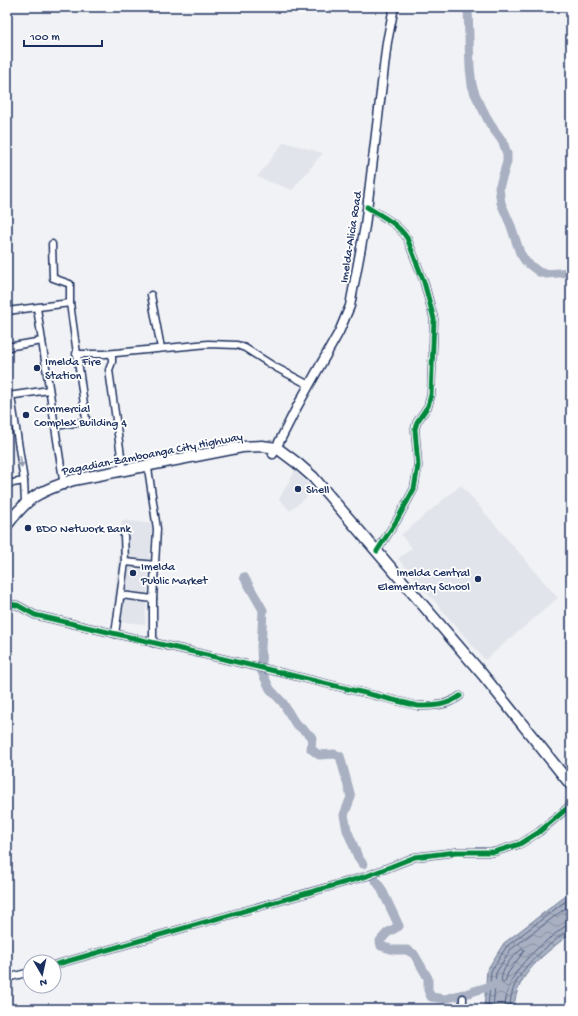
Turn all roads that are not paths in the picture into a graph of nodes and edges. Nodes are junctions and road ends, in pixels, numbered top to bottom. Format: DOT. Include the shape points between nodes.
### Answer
graph roads {
  1 [pos="394,7"];
  2 [pos="367,207"];
  3 [pos="52,244"];
  4 [pos="151,295"];
  5 [pos="70,303"];
  6 [pos="37,308"];
  7 [pos="7,312"];
  8 [pos="42,341"];
  9 [pos="7,347"];
  10 [pos="161,348"];
  11 [pos="76,354"];
  12 [pos="110,354"];
  13 [pos="309,385"];
  14 [pos="50,390"];
  15 [pos="9,396"];
  16 [pos="55,426"];
  17 [pos="275,451"];
  18 [pos="148,468"];
  19 [pos="123,470"];
  20 [pos="24,481"];
  21 [pos="7,484"];
  22 [pos="64,485"];
  23 [pos="25,503"];
  24 [pos="7,525"];
  25 [pos="7,530"];
  26 [pos="124,535"];
  27 [pos="377,551"];
  28 [pos="125,562"];
  29 [pos="156,565"];
  30 [pos="121,595"];
  31 [pos="153,599"];
  32 [pos="7,604"];
  33 [pos="115,634"];
  34 [pos="153,643"];
  35 [pos="460,696"];
  36 [pos="571,786"];
  37 [pos="571,805"];
  38 [pos="62,963"];
  39 [pos="22,974"];
  40 [pos="7,978"];
  41 [pos="464,998"];
  42 [pos="278,1009"];
  43 [pos="294,1009"];
  44 [pos="463,1009"];
  1 -- 2 [label="main road, Imelda-Alicia Road" via="387,42"];
  2 -- 13 [label="main road, Imelda-Alicia Road" via="350,306 339,332"];
  2 -- 27 [label="street" via="394,224 407,238 432,309 435,326 431,396 415,429 418,466 414,489 398,520"];
  3 -- 5 [label="street" via="53,278 70,284"];
  4 -- 10 [label="street"];
  5 -- 6 [label="street"];
  5 -- 11 [label="street"];
  6 -- 7 [label="street"];
  6 -- 8 [label="street"];
  8 -- 9 [label="street"];
  8 -- 14 [label="street"];
  10 -- 12 [label="street"];
  10 -- 13 [label="street" via="208,344 237,345"];
  11 -- 12 [label="street"];
  11 -- 16 [label="street" via="86,419 83,422"];
  12 -- 19 [label="street" via="112,362 109,370"];
  13 -- 17 [label="main road, Imelda-Alicia Road"];
  14 -- 15 [label="street"];
  14 -- 16 [label="street"];
  15 -- 20 [label="street, one-way"];
  16 -- 22 [label="street"];
  17 -- 18 [label="highway, Pagadian-Zamboanga City Highway" via="245,451"];
  17 -- 19 [label="highway, Pagadian-Zamboanga City Highway" via="262,446 242,447"];
  17 -- 27 [label="highway, Pagadian-Zamboanga City Highway" via="290,458 313,477"];
  18 -- 22 [label="highway, Pagadian-Zamboanga City Highway"];
  18 -- 29 [label="street" via="157,529"];
  19 -- 22 [label="highway, Pagadian-Zamboanga City Highway" via="81,478"];
  20 -- 21 [label="street"];
  20 -- 23 [label="street"];
  22 -- 23 [label="highway, Pagadian-Zamboanga City Highway" via="49,488"];
  22 -- 25 [label="highway, Pagadian-Zamboanga City Highway" via="34,503"];
  23 -- 24 [label="highway, Pagadian-Zamboanga City Highway"];
  26 -- 28 [label="street"];
  27 -- 36 [label="highway, Pagadian-Zamboanga City Highway" via="483,675"];
  28 -- 29 [label="street"];
  28 -- 30 [label="street"];
  29 -- 31 [label="street"];
  30 -- 31 [label="street"];
  30 -- 33 [label="street"];
  31 -- 34 [label="street"];
  32 -- 33 [label="street" via="35,615"];
  33 -- 34 [label="street"];
  34 -- 35 [label="street" via="418,706 437,706 452,702"];
  37 -- 38 [label="street" via="539,832 520,844 494,852 456,852 415,857 367,876"];
  39 -- 40 [label="street"];
  41 -- 44 [label="street"];
  42 -- 43 [label="street"];
}
